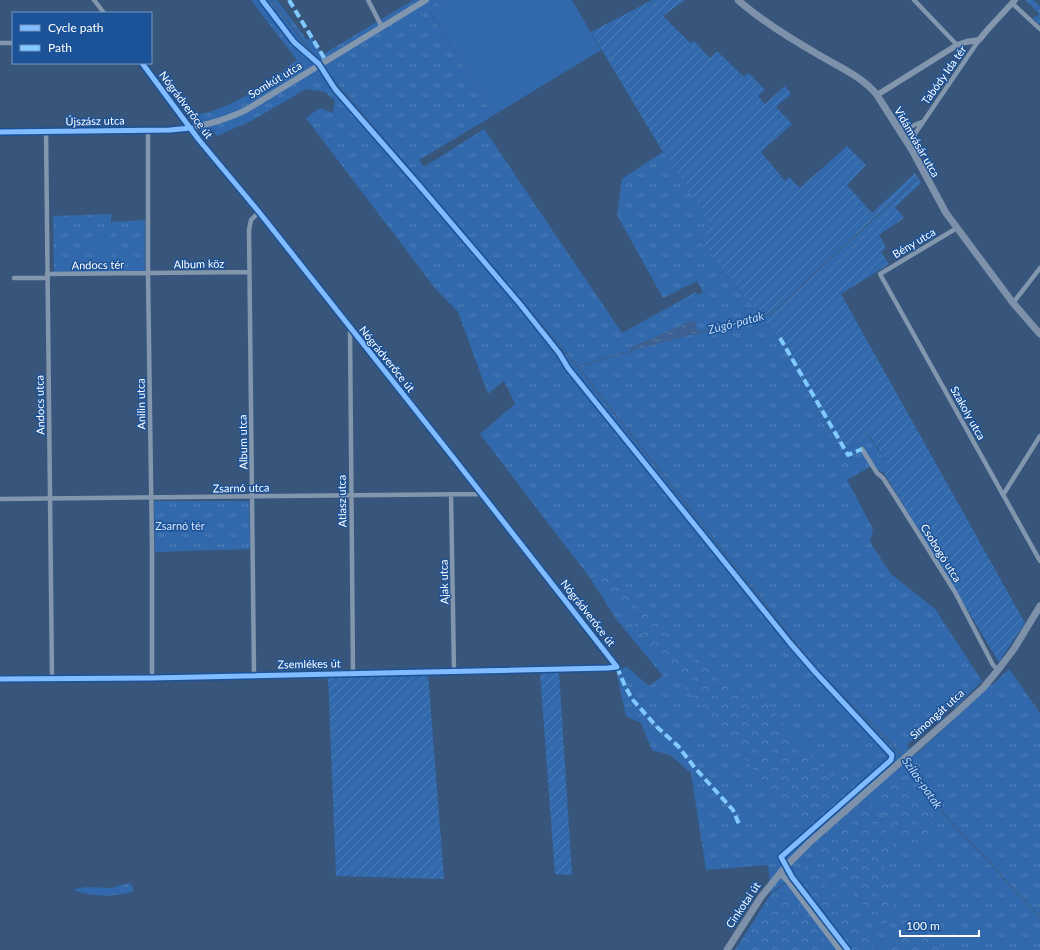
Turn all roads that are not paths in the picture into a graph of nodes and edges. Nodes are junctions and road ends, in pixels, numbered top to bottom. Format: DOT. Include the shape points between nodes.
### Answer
graph roads {
  1 [pos="94,0"];
  2 [pos="368,0"];
  3 [pos="426,0"];
  4 [pos="738,0"];
  5 [pos="914,0"];
  6 [pos="1013,2"];
  7 [pos="103,12"];
  8 [pos="382,27"];
  9 [pos="1040,29"];
  10 [pos="979,40"];
  11 [pos="0,43"];
  12 [pos="12,43"];
  13 [pos="957,45"];
  14 [pos="143,64"];
  15 [pos="877,95"];
  16 [pos="923,121"];
  17 [pos="191,128"];
  18 [pos="897,128"];
  19 [pos="148,130"];
  20 [pos="46,131"];
  21 [pos="0,132"];
  22 [pos="908,144"];
  23 [pos="259,212"];
  24 [pos="957,228"];
  25 [pos="1040,268"];
  26 [pos="249,272"];
  27 [pos="148,274"];
  28 [pos="880,274"];
  29 [pos="48,276"];
  30 [pos="14,278"];
  31 [pos="1013,303"];
  32 [pos="350,328"];
  33 [pos="1040,334"];
  34 [pos="1040,436"];
  35 [pos="862,449"];
  36 [pos="451,494"];
  37 [pos="482,494"];
  38 [pos="351,495"];
  39 [pos="1003,495"];
  40 [pos="252,496"];
  41 [pos="50,498"];
  42 [pos="151,498"];
  43 [pos="0,499"];
  44 [pos="1040,561"];
  45 [pos="1040,606"];
  46 [pos="617,667"];
  47 [pos="454,670"];
  48 [pos="998,670"];
  49 [pos="353,674"];
  50 [pos="254,675"];
  51 [pos="52,678"];
  52 [pos="152,678"];
  53 [pos="0,679"];
  54 [pos="780,873"];
  55 [pos="727,950"];
  56 [pos="840,950"];
  1 -- 7 [label="street"];
  2 -- 8 [label="street"];
  3 -- 8 [label="street, Somkút utca"];
  4 -- 15 [label="main road, Vidámvásár utca" via="788,37 871,87"];
  5 -- 13 [label="street"];
  6 -- 9 [label="street"];
  6 -- 10 [label="street"];
  8 -- 17 [label="street, Somkút utca" via="231,117"];
  10 -- 13 [label="street"];
  10 -- 16 [label="street, Tabódy Ida tér"];
  11 -- 12 [label="street"];
  13 -- 15 [label="street"];
  14 -- 17 [label="street, Nógrádverőce út"];
  15 -- 18 [label="main road, Vidámvásár utca"];
  16 -- 18 [label="street, Tabódy Ida tér"];
  16 -- 22 [label="street, Tabódy Ida tér"];
  17 -- 19 [label="street, Újszász utca"];
  17 -- 23 [label="street, Nógrádverőce út"];
  18 -- 22 [label="main road, Vidámvásár utca"];
  19 -- 20 [label="street, Újszász utca"];
  19 -- 27 [label="street, Anilin utca"];
  20 -- 21 [label="street, Újszász utca"];
  20 -- 29 [label="street, Andocs utca"];
  22 -- 24 [label="main road, Vidámvásár utca" via="939,202"];
  23 -- 26 [label="street, Album utca" via="251,220 249,230"];
  23 -- 32 [label="street, Nógrádverőce út"];
  24 -- 28 [label="street, Bény utca"];
  24 -- 31 [label="main road, Vidámvásár utca"];
  25 -- 31 [label="street"];
  26 -- 27 [label="street, Album köz"];
  26 -- 40 [label="street, Album utca"];
  27 -- 29 [label="street, Andocs tér"];
  27 -- 42 [label="street, Anilin utca"];
  28 -- 39 [label="street, Szakoly utca"];
  29 -- 30 [label="street"];
  29 -- 41 [label="street, Andocs utca"];
  31 -- 33 [label="main road, Vidámvásár utca"];
  32 -- 37 [label="street, Nógrádverőce út"];
  32 -- 38 [label="street, Atlasz utca"];
  34 -- 39 [label="street"];
  35 -- 48 [label="street, Csobogó utca" via="956,592 993,665"];
  36 -- 37 [label="street, Zsarnó utca"];
  36 -- 38 [label="street, Zsarnó utca"];
  36 -- 47 [label="street, Ajak utca"];
  37 -- 46 [label="street, Nógrádverőce út"];
  38 -- 40 [label="street, Zsarnó utca"];
  38 -- 49 [label="street, Atlasz utca"];
  39 -- 44 [label="street, Szakoly utca"];
  40 -- 42 [label="street, Zsarnó utca"];
  40 -- 50 [label="street, Album utca"];
  41 -- 42 [label="street, Zsarnó utca"];
  41 -- 43 [label="street, Zsarnó utca"];
  41 -- 51 [label="street, Andocs utca"];
  42 -- 52 [label="street, Anilin utca"];
  45 -- 48 [label="main road, Simongát utca"];
  46 -- 47 [label="street, Zsemlékes út"];
  47 -- 49 [label="street, Zsemlékes út"];
  48 -- 54 [label="main road, Simongát utca" via="983,688 810,842"];
  49 -- 50 [label="street, Zsemlékes út"];
  50 -- 52 [label="street, Zsemlékes út"];
  51 -- 52 [label="street, Zsemlékes út"];
  51 -- 53 [label="street, Zsemlékes út"];
  54 -- 55 [label="main road, Cinkotai út" via="761,897"];
  54 -- 56 [label="street"];
}
